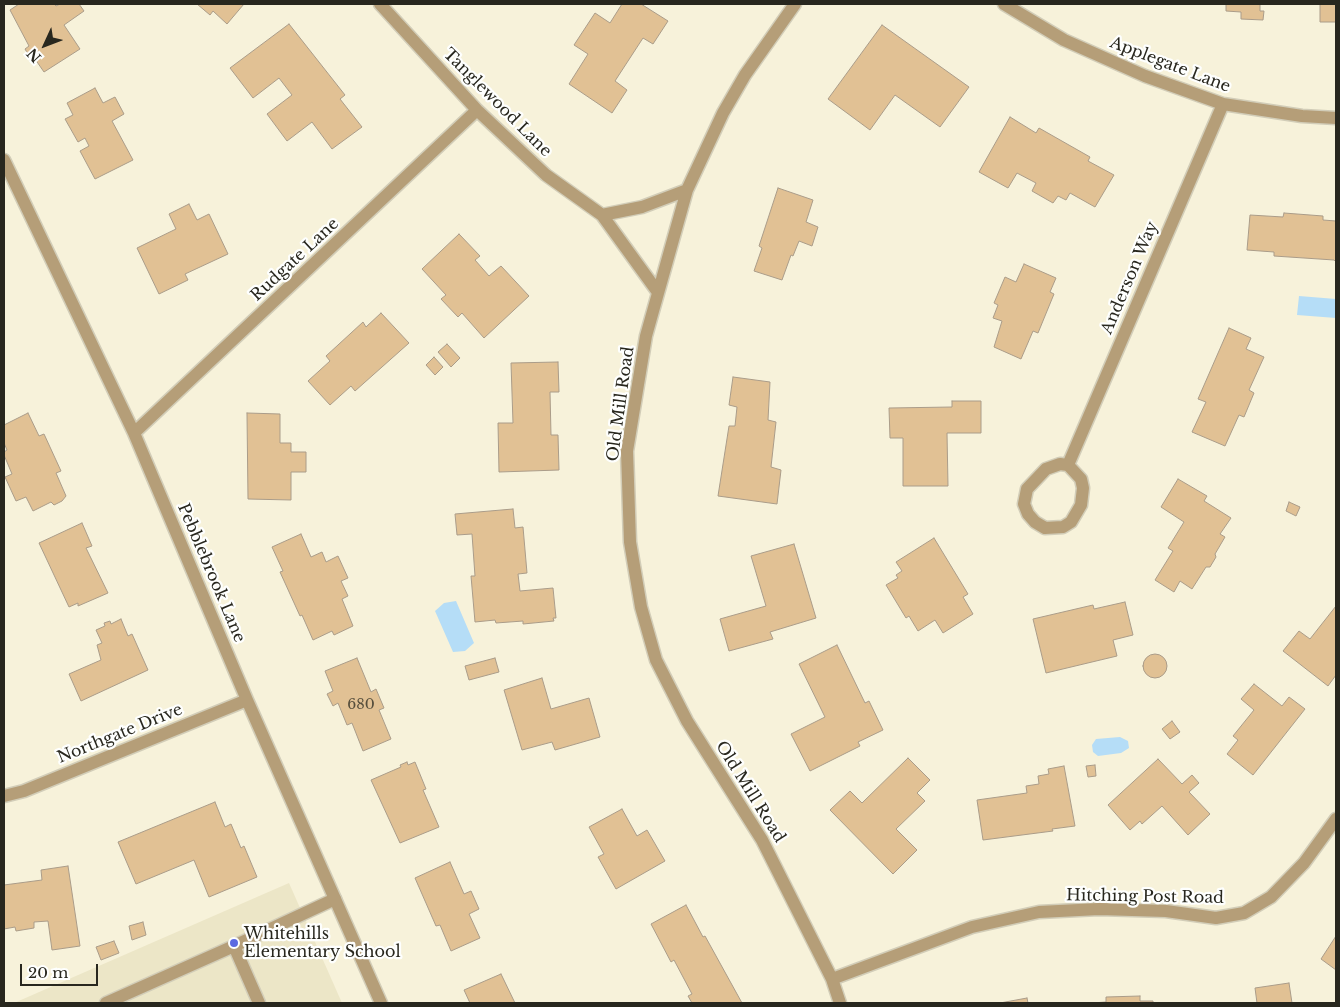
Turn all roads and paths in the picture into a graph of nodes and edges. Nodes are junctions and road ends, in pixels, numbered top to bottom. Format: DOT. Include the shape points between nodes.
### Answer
graph roads {
  1 [pos="380,4"];
  2 [pos="795,4"];
  3 [pos="1004,4"];
  4 [pos="1223,104"];
  5 [pos="477,110"];
  6 [pos="1336,118"];
  7 [pos="4,160"];
  8 [pos="687,190"];
  9 [pos="602,215"];
  10 [pos="657,291"];
  11 [pos="134,433"];
  12 [pos="1068,466"];
  13 [pos="247,700"];
  14 [pos="4,796"];
  15 [pos="1336,819"];
  16 [pos="335,899"];
  17 [pos="234,946"];
  18 [pos="832,979"];
  19 [pos="106,1003"];
  20 [pos="259,1003"];
  21 [pos="381,1003"];
  22 [pos="840,1003"];
  1 -- 5 [label="street, Tanglewood Lane"];
  2 -- 8 [label="street, Old Mill Road" via="745,75 723,113"];
  3 -- 4 [label="street, Applegate Lane" via="1064,40 1145,76"];
  4 -- 6 [label="street, Applegate Lane"];
  4 -- 12 [label="street, Anderson Way"];
  5 -- 9 [label="street, Tanglewood Lane" via="546,175"];
  5 -- 11 [label="street, Rudgate Lane"];
  7 -- 11 [label="street, Pebblebrook Lane"];
  8 -- 9 [label="street" via="642,207"];
  8 -- 10 [label="street, Old Mill Road"];
  9 -- 10 [label="street, Tanglewood Lane"];
  10 -- 18 [label="street, Old Mill Road" via="646,336 627,451 630,542 641,607 656,660 687,721 762,840"];
  11 -- 13 [label="street, Pebblebrook Lane"];
  12 -- 12 [label="street" via="1052,465 1027,489 1024,504 1028,514 1045,528 1063,527 1077,515 1081,505 1081,479"];
  13 -- 14 [label="street, Northgate Drive" via="24,791"];
  13 -- 16 [label="street, Pebblebrook Lane"];
  15 -- 18 [label="street, Hitching Post Road" via="1304,863 1271,897 1244,913 1216,918 1157,910 1040,912 972,927"];
  16 -- 17 [label="street"];
  16 -- 21 [label="street, Pebblebrook Lane"];
  17 -- 19 [label="street"];
  17 -- 20 [label="street"];
  18 -- 22 [label="street, Old Mill Road"];
}
